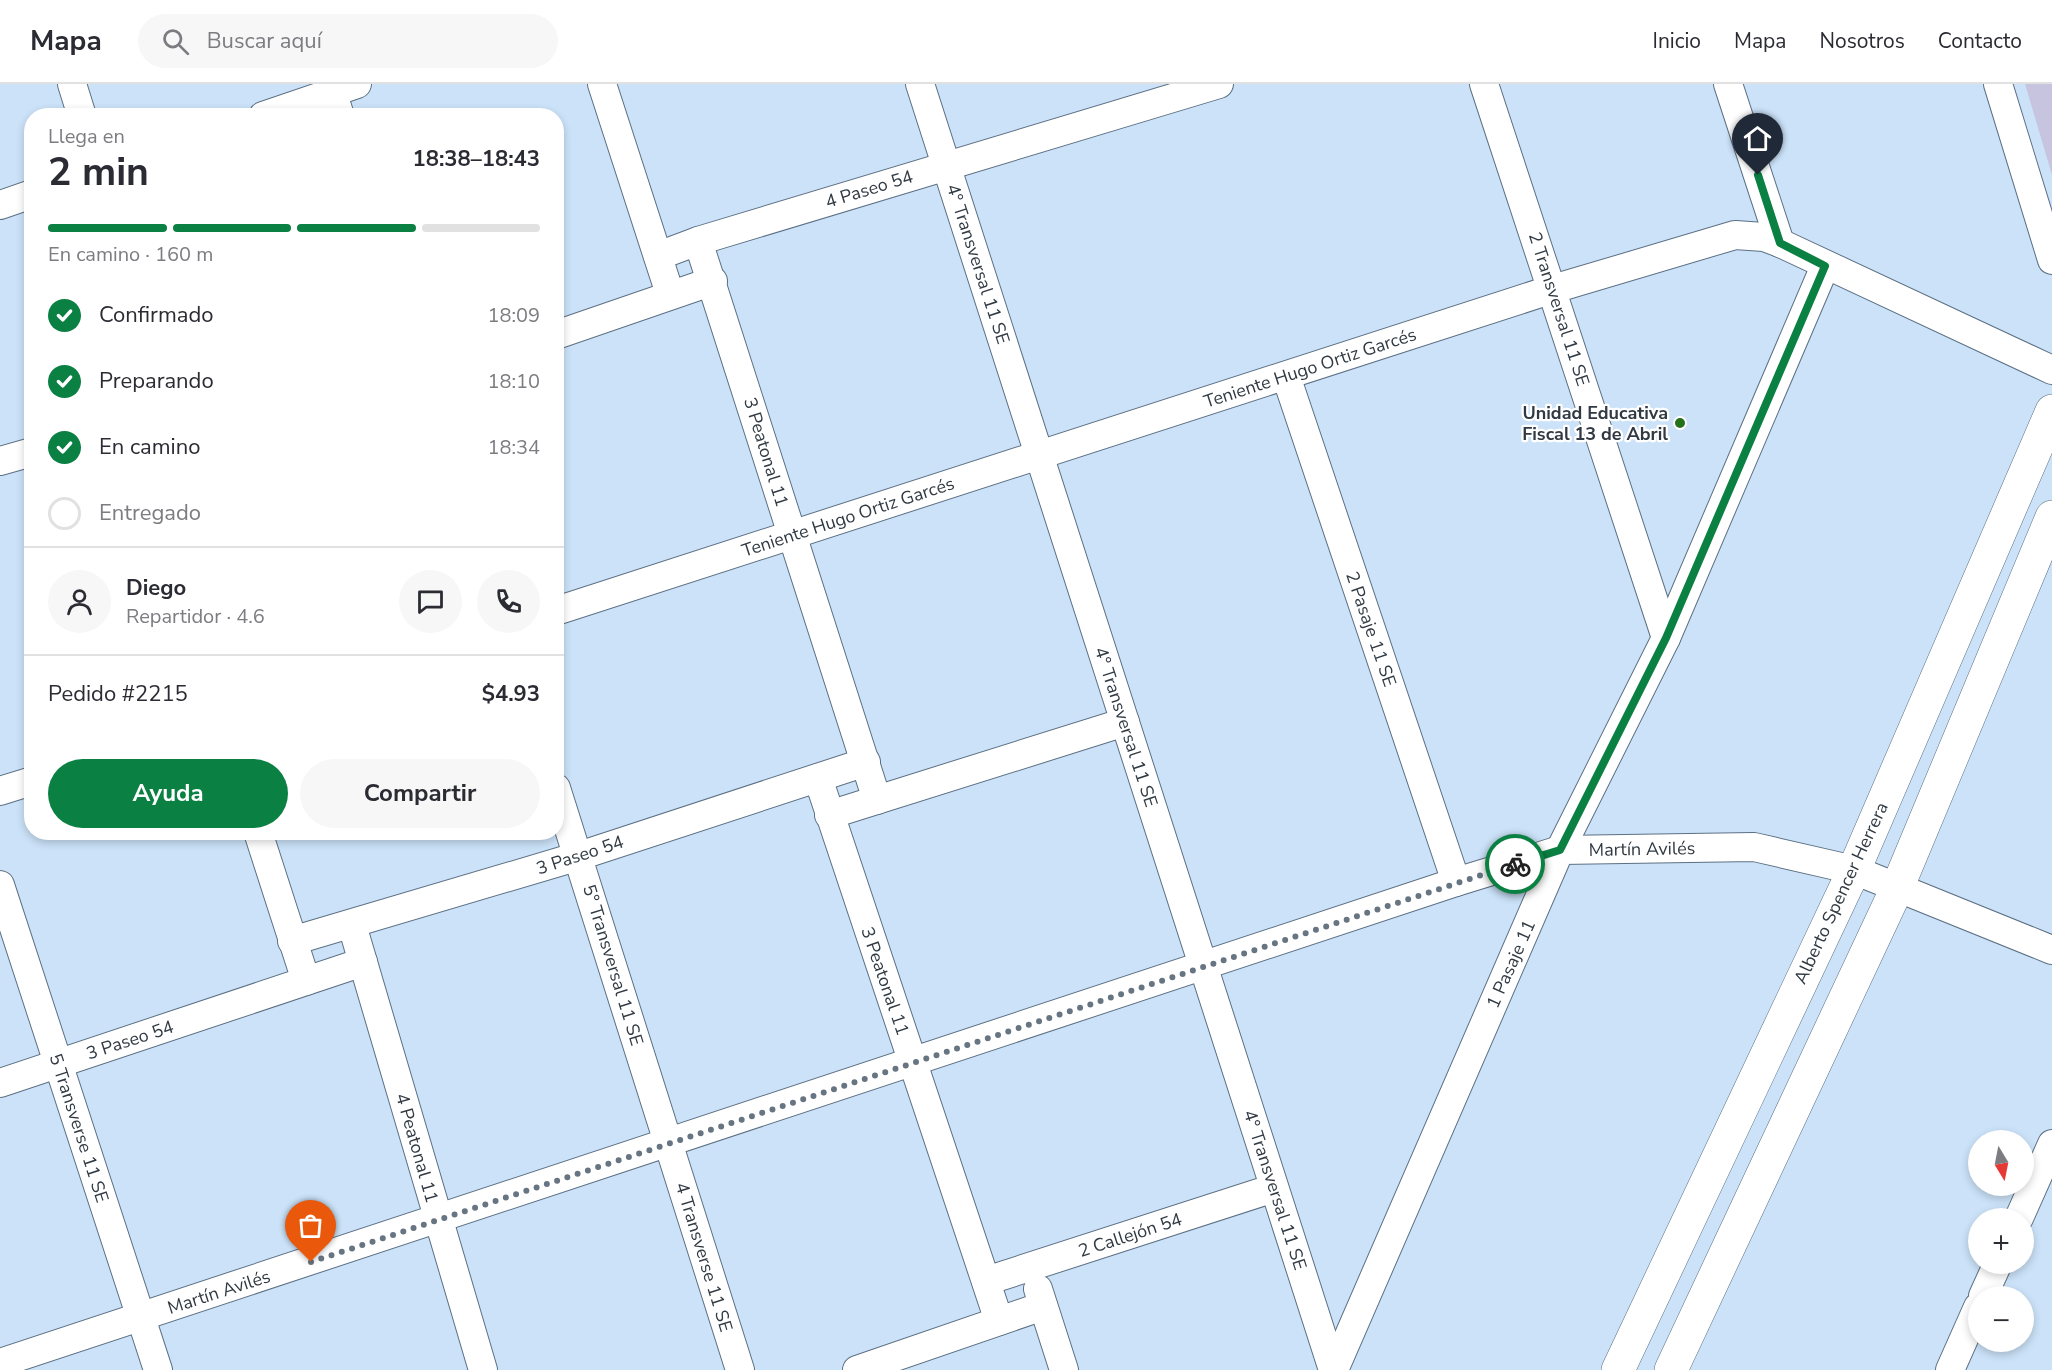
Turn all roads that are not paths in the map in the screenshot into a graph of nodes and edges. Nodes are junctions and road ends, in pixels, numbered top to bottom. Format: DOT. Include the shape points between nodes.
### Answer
graph roads {
  1 [pos="72,84"];
  2 [pos="602,84"];
  3 [pos="920,84"];
  4 [pos="1219,84"];
  5 [pos="1484,84"];
  6 [pos="1728,84"];
  7 [pos="1998,84"];
  8 [pos="340,94"];
  9 [pos="80,108"];
  10 [pos="291,108"];
  11 [pos="946,166"];
  12 [pos="24,197"];
  13 [pos="0,205"];
  14 [pos="698,241"];
  15 [pos="1780,243"];
  16 [pos="658,256"];
  17 [pos="2052,260"];
  18 [pos="1825,266"];
  19 [pos="712,281"];
  20 [pos="1553,289"];
  21 [pos="670,294"];
  22 [pos="564,332"];
  23 [pos="2052,370"];
  24 [pos="1286,376"];
  25 [pos="2052,411"];
  26 [pos="24,454"];
  27 [pos="1040,455"];
  28 [pos="0,461"];
  29 [pos="2052,517"];
  30 [pos="792,535"];
  31 [pos="564,608"];
  32 [pos="1666,638"];
  33 [pos="1125,722"];
  34 [pos="866,762"];
  35 [pos="818,778"];
  36 [pos="24,784"];
  37 [pos="0,791"];
  38 [pos="877,800"];
  39 [pos="564,812"];
  40 [pos="829,815"];
  41 [pos="260,840"];
  42 [pos="1560,850"];
  43 [pos="579,856"];
  44 [pos="1854,870"];
  45 [pos="1456,882"];
  46 [pos="0,885"];
  47 [pos="1898,886"];
  48 [pos="352,926"];
  49 [pos="292,941"];
  50 [pos="2052,951"];
  51 [pos="363,962"];
  52 [pos="1203,966"];
  53 [pos="306,981"];
  54 [pos="912,1062"];
  55 [pos="58,1064"];
  56 [pos="0,1083"];
  57 [pos="669,1143"];
  58 [pos="2052,1144"];
  59 [pos="1274,1188"];
  60 [pos="2023,1208"];
  61 [pos="438,1219"];
  62 [pos="1031,1267"];
  63 [pos="986,1281"];
  64 [pos="1043,1306"];
  65 [pos="141,1318"];
  66 [pos="999,1321"];
  67 [pos="1968,1330"];
  68 [pos="0,1363"];
  69 [pos="158,1370"];
  70 [pos="483,1370"];
  71 [pos="740,1370"];
  72 [pos="857,1370"];
  73 [pos="1064,1370"];
  74 [pos="1333,1370"];
  75 [pos="1618,1370"];
  76 [pos="1671,1370"];
  77 [pos="1950,1370"];
  1 -- 9 [label="street"];
  2 -- 16 [label="street"];
  3 -- 11 [label="street, 4° Transversal 11 SE"];
  4 -- 11 [label="street, 4 Paseo 54"];
  5 -- 20 [label="street, 2 Transversal 11 SE"];
  6 -- 15 [label="street"];
  7 -- 17 [label="street"];
  8 -- 10 [label="street"];
  11 -- 14 [label="street, 4 Paseo 54"];
  11 -- 27 [label="street, 4° Transversal 11 SE"];
  12 -- 13 [label="street"];
  14 -- 16 [label="street, 4 Paseo 54"];
  14 -- 19 [label="street, 3 Peatonal 11"];
  15 -- 18 [label="street, Teniente Hugo Ortiz Garcés"];
  15 -- 20 [label="street, Teniente Hugo Ortiz Garcés" via="1764,237 1735,235"];
  16 -- 21 [label="street"];
  18 -- 23 [label="street, Teniente Hugo Ortiz Garcés"];
  18 -- 32 [label="street, 1 Pasaje 11"];
  19 -- 21 [label="street"];
  19 -- 30 [label="street, 3 Peatonal 11"];
  20 -- 24 [label="street, Teniente Hugo Ortiz Garcés"];
  20 -- 32 [label="street, 2 Transversal 11 SE"];
  21 -- 22 [label="street"];
  24 -- 27 [label="street, Teniente Hugo Ortiz Garcés"];
  24 -- 45 [label="street, 2 Pasaje 11 SE"];
  25 -- 44 [label="street, Alberto Spencer Herrera"];
  26 -- 28 [label="street"];
  27 -- 30 [label="street, Teniente Hugo Ortiz Garcés"];
  27 -- 33 [label="street, 4° Transversal 11 SE"];
  29 -- 47 [label="street"];
  30 -- 31 [label="street, Teniente Hugo Ortiz Garcés"];
  30 -- 34 [label="street, 3 Peatonal 11"];
  32 -- 42 [label="street, 1 Pasaje 11"];
  33 -- 38 [label="street"];
  33 -- 52 [label="street, 4° Transversal 11 SE"];
  34 -- 35 [label="street, 3 Paseo 54"];
  34 -- 38 [label="street, 3 Peatonal 11"];
  35 -- 40 [label="street, 3 Peatonal 11"];
  35 -- 43 [label="street, 3 Paseo 54"];
  36 -- 37 [label="street"];
  38 -- 40 [label="street"];
  39 -- 43 [label="street, 5° Transversal 11 SE"];
  40 -- 54 [label="street, 3 Peatonal 11"];
  41 -- 49 [label="street"];
  42 -- 44 [label="street, Martín Avilés" via="1754,847"];
  42 -- 45 [label="street, Martín Avilés"];
  42 -- 74 [label="street, 1 Pasaje 11"];
  43 -- 48 [label="street, 3 Paseo 54"];
  43 -- 57 [label="street, 5° Transversal 11 SE"];
  44 -- 47 [label="street, Martín Avilés"];
  44 -- 75 [label="street, Alberto Spencer Herrera"];
  45 -- 52 [label="street, Martín Avilés"];
  46 -- 55 [label="street, 5 Transverse 11 SE"];
  47 -- 50 [label="street, Martín Avilés"];
  47 -- 76 [label="street"];
  48 -- 49 [label="street, 3 Paseo 54"];
  48 -- 51 [label="street, 4 Peatonal 11"];
  49 -- 53 [label="street"];
  51 -- 53 [label="street, 3 Paseo 54"];
  51 -- 61 [label="street, 4 Peatonal 11"];
  52 -- 54 [label="street, Martín Avilés"];
  52 -- 59 [label="street, 4° Transversal 11 SE"];
  53 -- 55 [label="street, 3 Paseo 54"];
  54 -- 57 [label="street, Martín Avilés"];
  54 -- 63 [label="street, 3 Peatonal 11"];
  55 -- 56 [label="street, 3 Paseo 54"];
  55 -- 65 [label="street, 5 Transverse 11 SE"];
  57 -- 61 [label="street, Martín Avilés"];
  57 -- 71 [label="street, 4 Transverse 11 SE"];
  58 -- 60 [label="street"];
  59 -- 62 [label="street, 2 Callejón 54"];
  59 -- 74 [label="street, 4° Transversal 11 SE"];
  61 -- 65 [label="street, Martín Avilés"];
  61 -- 70 [label="street, 4 Peatonal 11"];
  62 -- 63 [label="street, 2 Callejón 54"];
  62 -- 64 [label="street"];
  63 -- 66 [label="street, 3 Peatonal 11"];
  64 -- 66 [label="street"];
  64 -- 73 [label="street"];
  65 -- 68 [label="street, Martín Avilés"];
  65 -- 69 [label="street, 5 Transverse 11 SE"];
  66 -- 72 [label="street"];
  67 -- 77 [label="street"];
}
